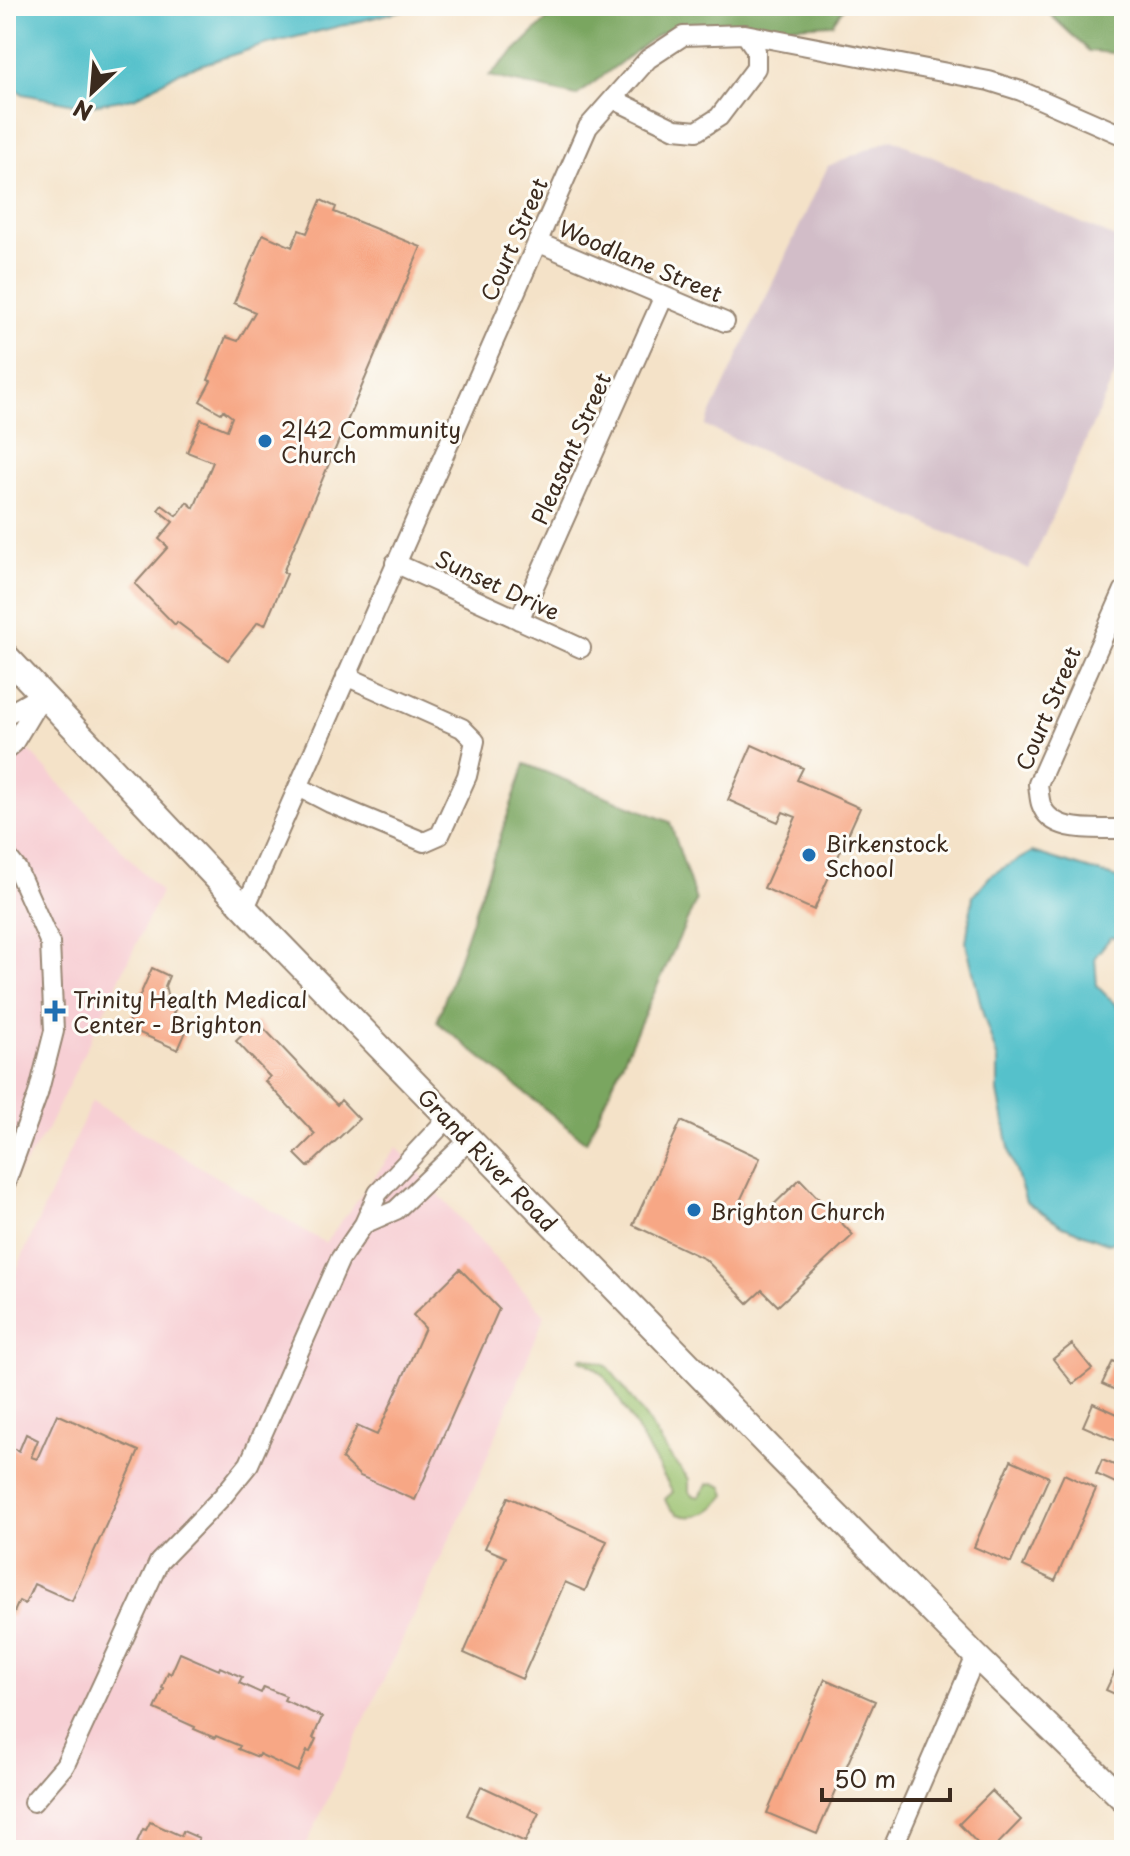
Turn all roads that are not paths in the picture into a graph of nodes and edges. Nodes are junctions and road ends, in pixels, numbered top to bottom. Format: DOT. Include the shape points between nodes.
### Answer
graph roads {
  1 [pos="745,34"];
  2 [pos="613,99"];
  3 [pos="1124,136"];
  4 [pos="537,242"];
  5 [pos="664,296"];
  6 [pos="725,322"];
  7 [pos="395,563"];
  8 [pos="1124,590"];
  9 [pos="519,620"];
  10 [pos="581,648"];
  11 [pos="6,656"];
  12 [pos="346,676"];
  13 [pos="43,694"];
  14 [pos="6,715"];
  15 [pos="6,750"];
  16 [pos="299,787"];
  17 [pos="1124,829"];
  18 [pos="6,855"];
  19 [pos="245,908"];
  20 [pos="448,1118"];
  21 [pos="470,1139"];
  22 [pos="6,1182"];
  23 [pos="364,1224"];
  24 [pos="976,1656"];
  25 [pos="1124,1800"];
  26 [pos="33,1802"];
  27 [pos="892,1850"];
  1 -- 2 [label="street, Court Street" via="683,36 648,59"];
  1 -- 2 [label="street" via="756,50 756,68 719,117 697,131 675,129"];
  1 -- 3 [label="street, Court Street" via="989,81"];
  2 -- 4 [label="street, Court Street" via="588,127"];
  4 -- 5 [label="street, Woodlane Street"];
  4 -- 7 [label="street, Court Street"];
  5 -- 6 [label="street, Woodlane Street"];
  5 -- 9 [label="street, Pleasant Street"];
  7 -- 9 [label="street, Sunset Drive"];
  7 -- 12 [label="street, Court Street"];
  8 -- 17 [label="street, Court Street" via="1038,784 1041,806 1056,823"];
  9 -- 10 [label="street, Sunset Drive"];
  11 -- 13 [label="main road, Grand River Road"];
  12 -- 16 [label="street, Court Street"];
  12 -- 16 [label="street" via="462,728 475,741 467,776 440,835 424,842"];
  13 -- 14 [label="street"];
  13 -- 15 [label="street"];
  13 -- 19 [label="main road, Grand River Road"];
  16 -- 19 [label="street, Court Street"];
  18 -- 22 [label="street" via="50,943 54,1031"];
  19 -- 20 [label="main road, Grand River Road"];
  20 -- 21 [label="main road, Grand River Road"];
  20 -- 23 [label="street" via="378,1193"];
  21 -- 23 [label="street" via="396,1210"];
  21 -- 24 [label="main road, Grand River Road"];
  23 -- 26 [label="street" via="340,1259 249,1464 159,1562 65,1765"];
  24 -- 25 [label="main road, Grand River Road"];
  24 -- 27 [label="street"];
}
